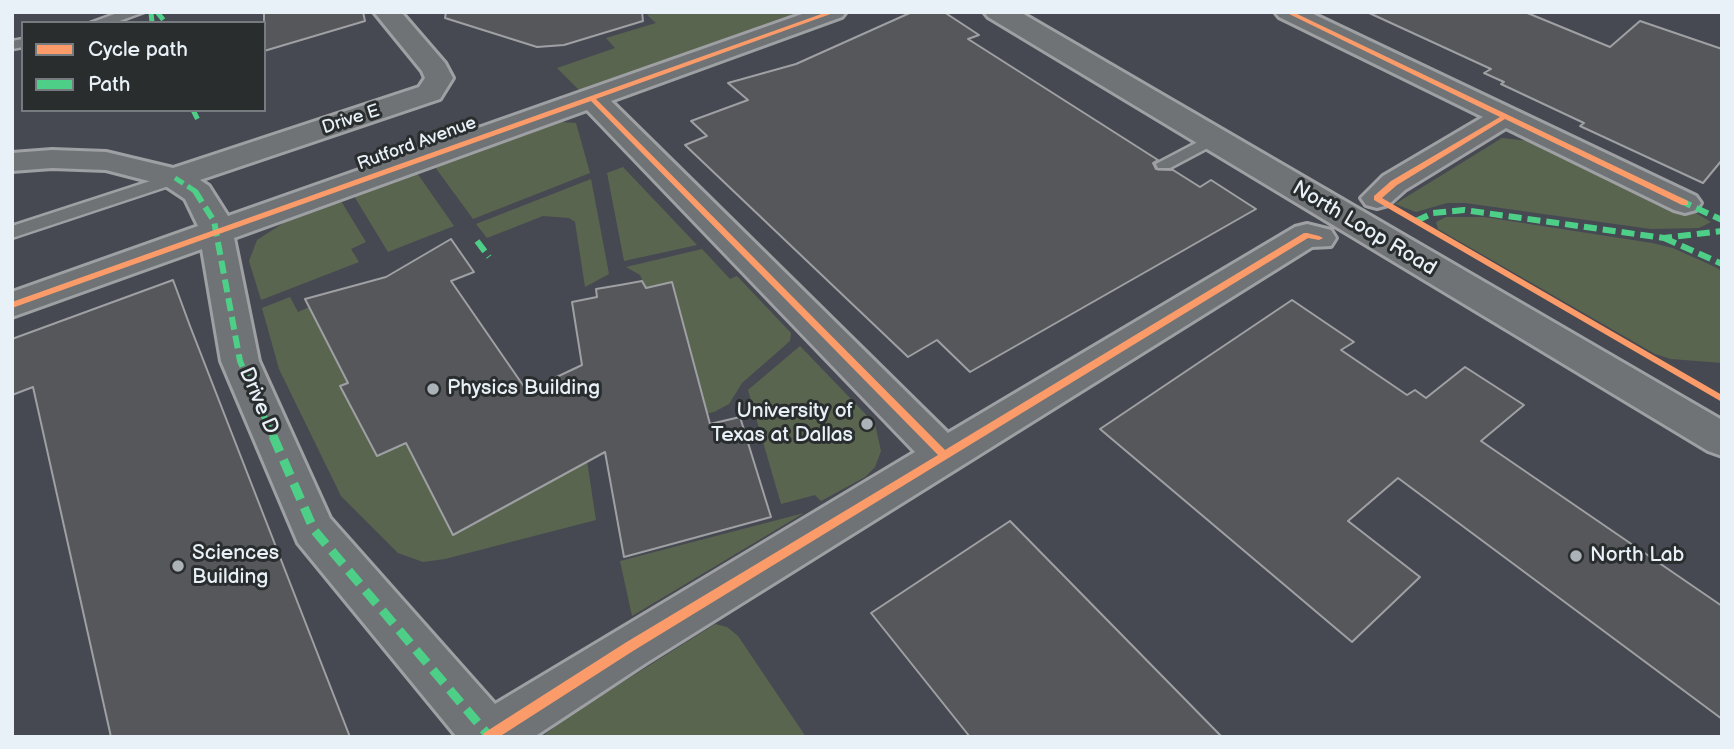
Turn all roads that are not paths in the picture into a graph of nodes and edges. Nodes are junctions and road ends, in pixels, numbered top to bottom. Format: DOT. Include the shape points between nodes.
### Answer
graph roads {
  1 [pos="137,12"];
  2 [pos="387,12"];
  3 [pos="833,12"];
  4 [pos="1288,12"];
  5 [pos="1003,13"];
  6 [pos="104,21"];
  7 [pos="592,98"];
  8 [pos="1506,116"];
  9 [pos="1213,139"];
  10 [pos="12,162"];
  11 [pos="1164,164"];
  12 [pos="175,178"];
  13 [pos="1377,198"];
  14 [pos="1685,203"];
  15 [pos="12,232"];
  16 [pos="216,233"];
  17 [pos="1319,238"];
  18 [pos="12,305"];
  19 [pos="1722,440"];
  20 [pos="944,454"];
  21 [pos="488,736"];
  1 -- 6 [label="lane"];
  2 -- 12 [label="street, Drive E" via="435,69 439,78 430,93"];
  3 -- 7 [label="street, Rutford Avenue"];
  4 -- 8 [label="street"];
  5 -- 9 [label="street, North Loop Road"];
  7 -- 16 [label="street, Rutford Avenue"];
  7 -- 20 [label="street"];
  8 -- 13 [label="street" via="1394,183"];
  8 -- 14 [label="street"];
  9 -- 11 [label="lane"];
  9 -- 19 [label="street, North Loop Road"];
  10 -- 12 [label="street, Drive D" via="106,161"];
  12 -- 15 [label="lane"];
  12 -- 16 [label="street, Drive D" via="198,193"];
  16 -- 18 [label="street, Rutford Avenue"];
  16 -- 21 [label="street, Drive D" via="240,360 314,530"];
  17 -- 20 [label="street" via="1307,235"];
  20 -- 21 [label="street"];
}
